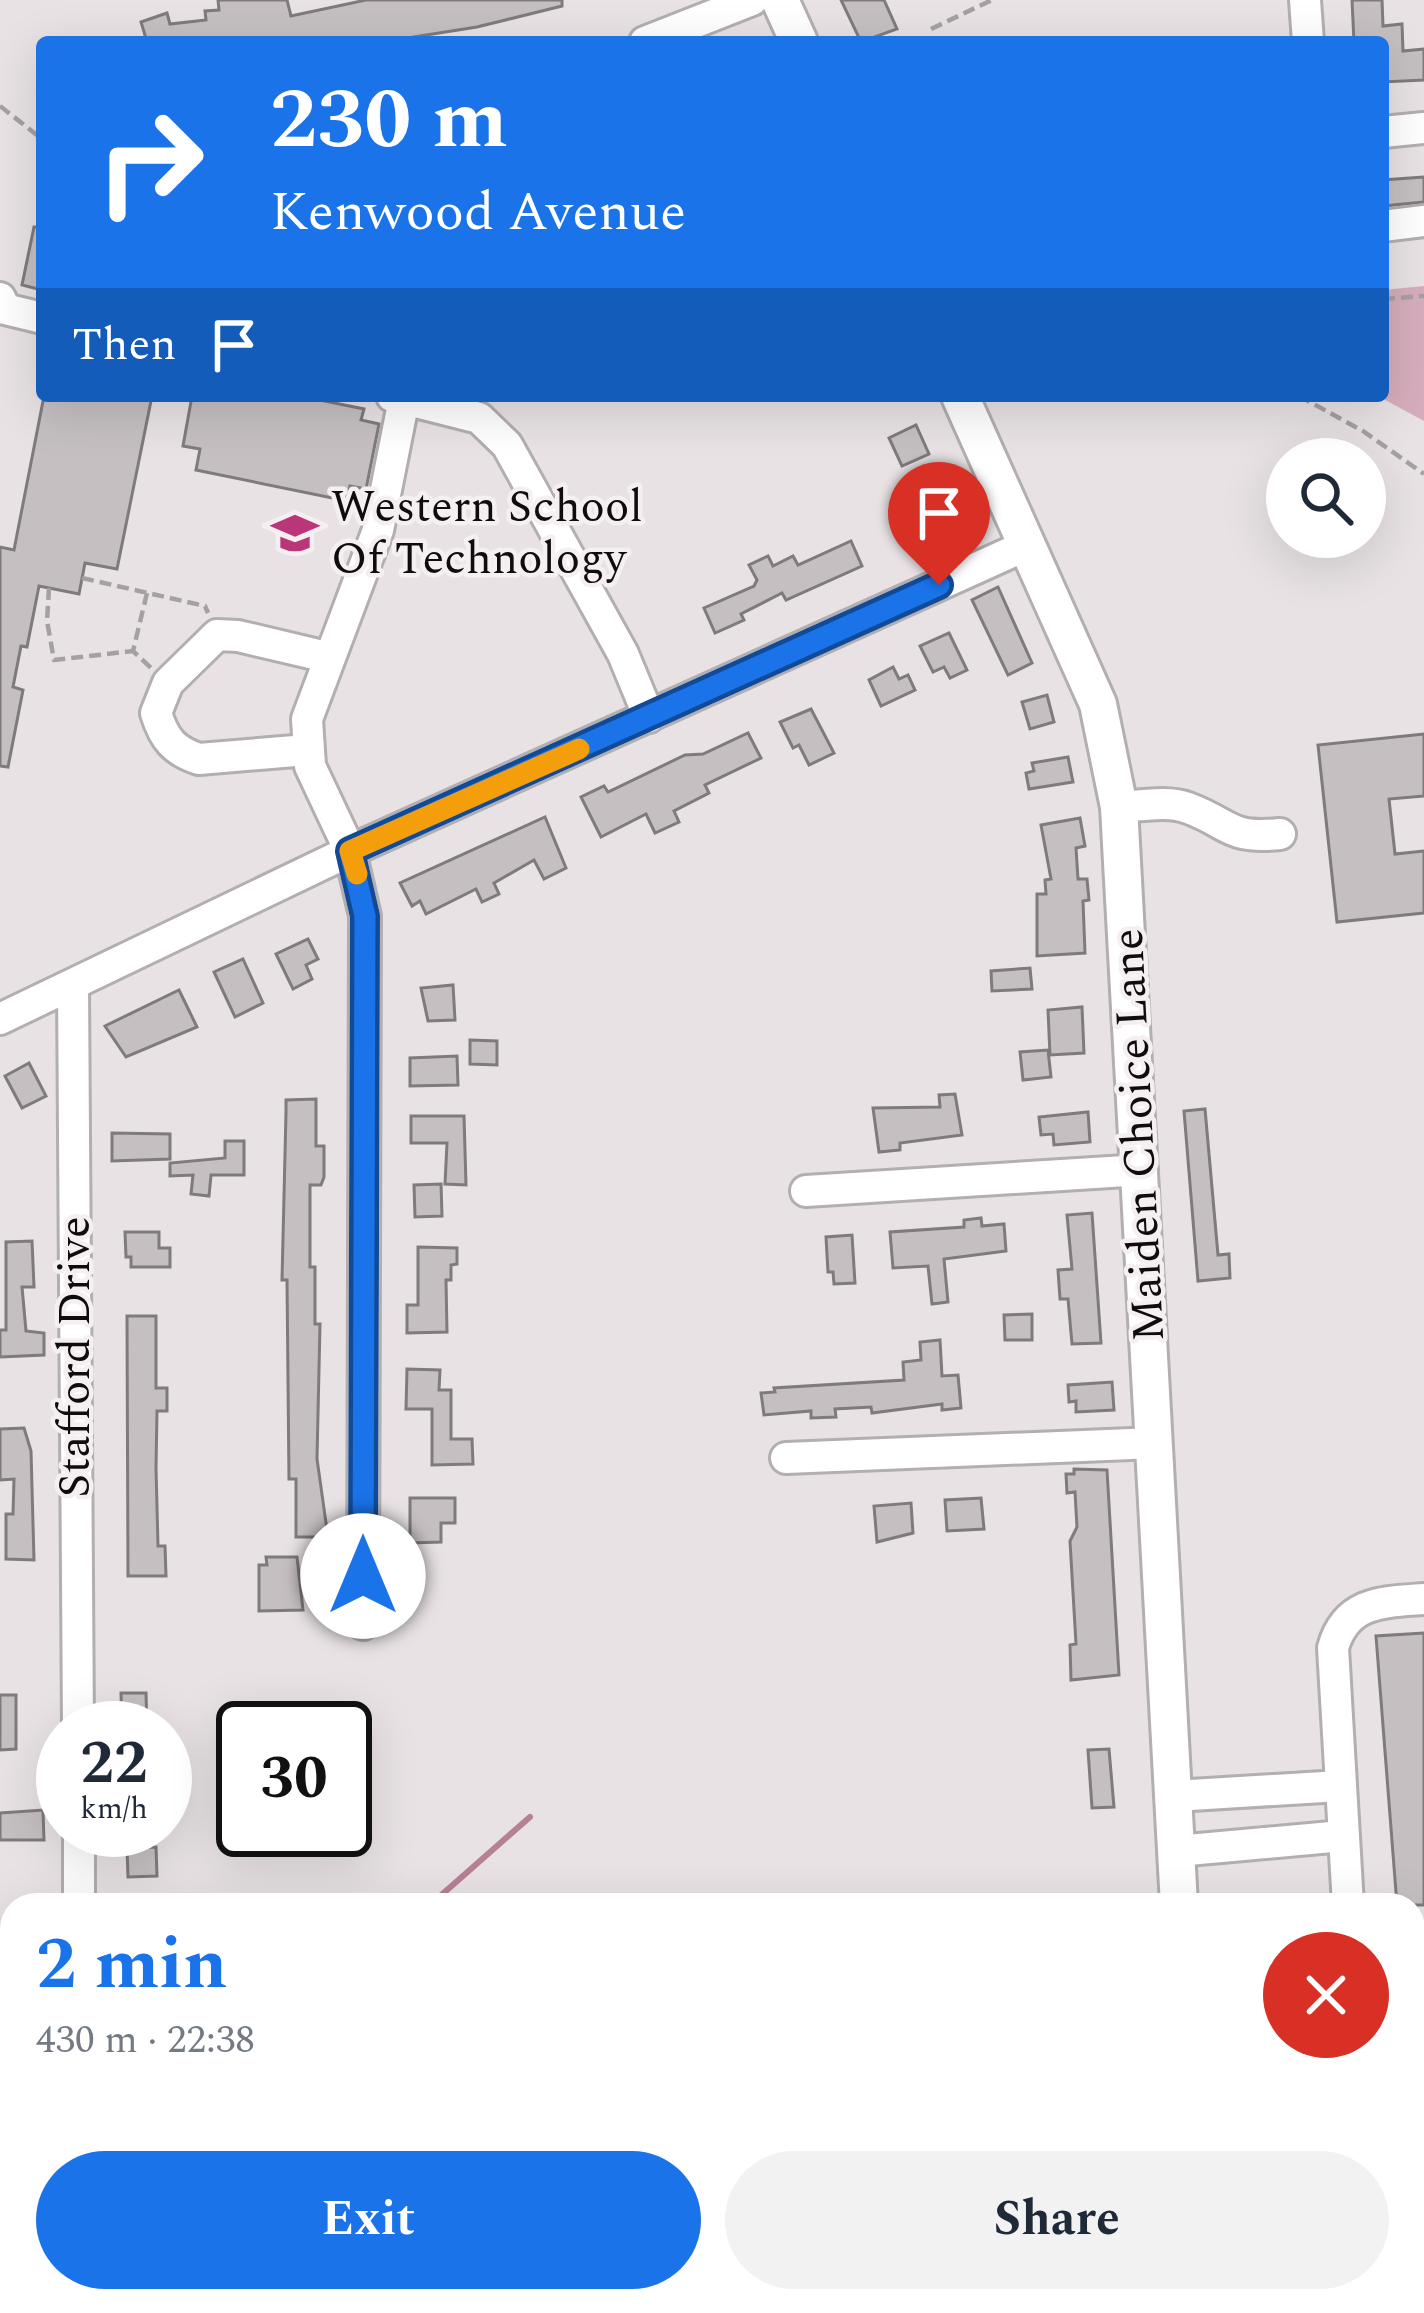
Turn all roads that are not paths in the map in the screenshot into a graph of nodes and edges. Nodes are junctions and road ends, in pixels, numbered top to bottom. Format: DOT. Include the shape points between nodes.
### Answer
graph roads {
  1 [pos="752,0"];
  2 [pos="780,0"];
  3 [pos="1306,0"];
  4 [pos="660,36"];
  5 [pos="796,36"];
  6 [pos="1308,36"];
  7 [pos="1424,128"];
  8 [pos="1389,131"];
  9 [pos="1424,221"];
  10 [pos="1389,225"];
  11 [pos="2,310"];
  12 [pos="36,317"];
  13 [pos="397,402"];
  14 [pos="414,402"];
  15 [pos="963,402"];
  16 [pos="1025,546"];
  17 [pos="327,657"];
  18 [pos="649,717"];
  19 [pos="307,750"];
  20 [pos="1119,807"];
  21 [pos="1280,833"];
  22 [pos="350,851"];
  23 [pos="73,985"];
  24 [pos="0,1019"];
  25 [pos="1142,1170"];
  26 [pos="806,1191"];
  27 [pos="1156,1443"];
  28 [pos="786,1458"];
  29 [pos="1424,1599"];
  30 [pos="362,1624"];
  31 [pos="78,1701"];
  32 [pos="1340,1786"];
  33 [pos="1174,1796"];
  34 [pos="1343,1836"];
  35 [pos="1177,1851"];
  36 [pos="79,1857"];
  37 [pos="80,1893"];
  38 [pos="1179,1893"];
  39 [pos="1347,1893"];
  1 -- 4 [label="street"];
  2 -- 5 [label="main road"];
  3 -- 6 [label="street"];
  7 -- 8 [label="street"];
  9 -- 10 [label="street"];
  11 -- 12 [label="street"];
  13 -- 17 [label="street" via="378,530"];
  14 -- 18 [label="street" via="479,418 507,445 623,654"];
  15 -- 16 [label="main road, Maiden Choice Lane"];
  16 -- 18 [label="street"];
  16 -- 20 [label="main road, Maiden Choice Lane" via="1098,704"];
  17 -- 19 [label="street" via="307,719"];
  17 -- 19 [label="street" via="217,635 167,683 156,713 182,754 216,760"];
  18 -- 22 [label="street"];
  19 -- 22 [label="street"];
  20 -- 21 [label="street" via="1173,805 1238,835"];
  20 -- 25 [label="main road, Maiden Choice Lane"];
  22 -- 23 [label="street"];
  22 -- 30 [label="street" via="365,916"];
  23 -- 24 [label="street"];
  23 -- 31 [label="street, Stafford Drive"];
  25 -- 26 [label="street"];
  25 -- 27 [label="main road, Maiden Choice Lane"];
  27 -- 28 [label="street"];
  27 -- 33 [label="main road, Maiden Choice Lane"];
  29 -- 32 [label="street" via="1359,1609 1337,1633"];
  32 -- 33 [label="street"];
  32 -- 34 [label="street"];
  33 -- 35 [label="main road, Maiden Choice Lane"];
  34 -- 35 [label="street"];
  34 -- 39 [label="street"];
  35 -- 38 [label="main road, Maiden Choice Lane"];
  36 -- 37 [label="street"];
}
